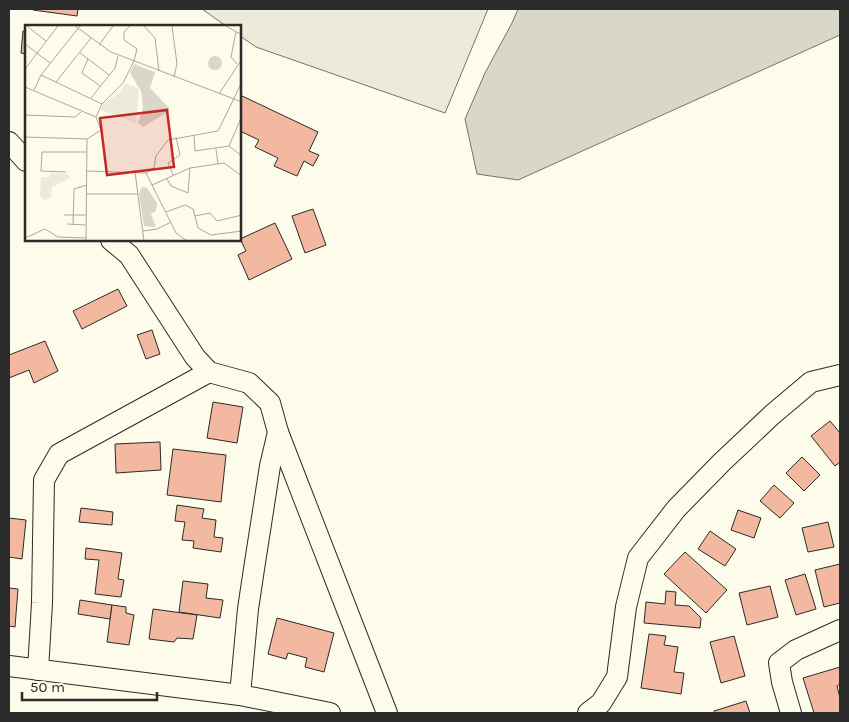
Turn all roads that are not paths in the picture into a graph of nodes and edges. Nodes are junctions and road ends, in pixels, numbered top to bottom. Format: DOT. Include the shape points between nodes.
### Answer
graph roads {
  1 [pos="9,142"];
  2 [pos="25,160"];
  3 [pos="112,241"];
  4 [pos="209,372"];
  5 [pos="840,375"];
  6 [pos="278,432"];
  7 [pos="840,630"];
  8 [pos="9,666"];
  9 [pos="38,670"];
  10 [pos="240,695"];
  11 [pos="330,713"];
  12 [pos="386,713"];
  13 [pos="588,713"];
  14 [pos="791,713"];
  1 -- 2 [label="street"];
  3 -- 4 [label="street" via="129,255 195,357"];
  4 -- 6 [label="street" via="249,383 270,403"];
  4 -- 9 [label="street" via="59,454 44,480"];
  5 -- 13 [label="street" via="811,382 773,414 676,509 638,558 626,606 617,677 600,703"];
  6 -- 10 [label="street" via="248,609"];
  6 -- 12 [label="street"];
  7 -- 14 [label="street" via="796,650 778,663"];
  8 -- 9 [label="street"];
  9 -- 10 [label="street"];
  10 -- 11 [label="street"];
}
